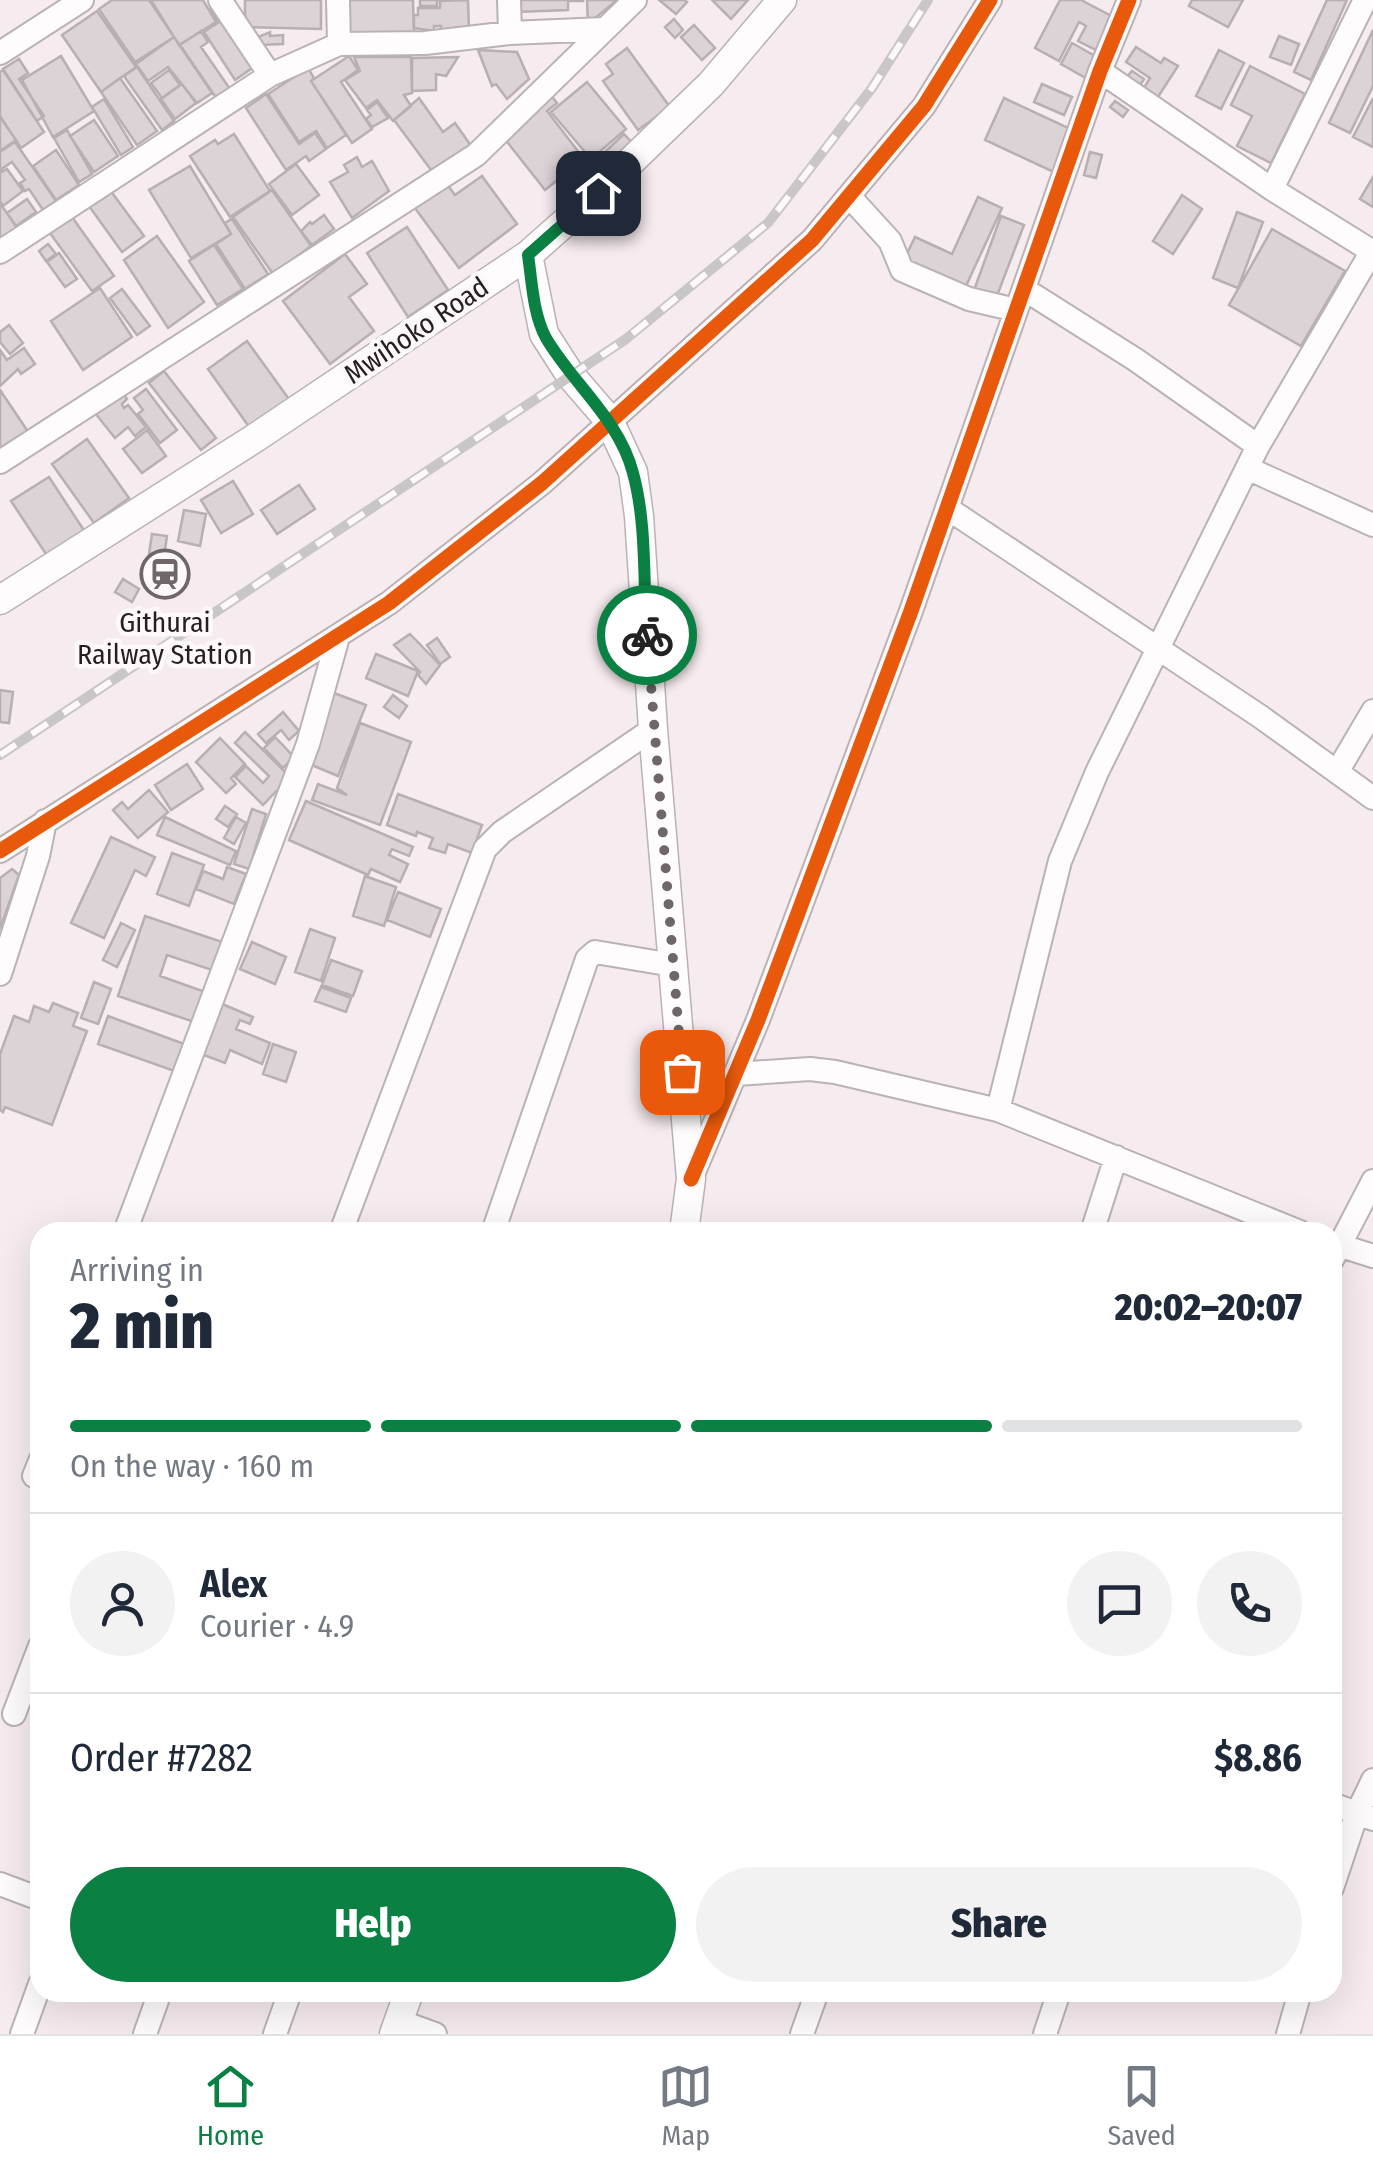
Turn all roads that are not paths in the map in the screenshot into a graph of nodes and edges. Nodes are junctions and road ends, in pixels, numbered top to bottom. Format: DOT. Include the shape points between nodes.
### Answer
graph roads {
  1 [pos="82,0"];
  2 [pos="220,0"];
  3 [pos="338,0"];
  4 [pos="510,0"];
  5 [pos="635,0"];
  6 [pos="782,0"];
  7 [pos="990,0"];
  8 [pos="1129,0"];
  9 [pos="1366,0"];
  10 [pos="604,29"];
  11 [pos="510,34"];
  12 [pos="338,44"];
  13 [pos="0,53"];
  14 [pos="1100,71"];
  15 [pos="270,75"];
  16 [pos="1272,189"];
  17 [pos="849,196"];
  18 [pos="0,252"];
  19 [pos="1372,252"];
  20 [pos="528,255"];
  21 [pos="1020,299"];
  22 [pos="609,420"];
  23 [pos="1258,446"];
  24 [pos="0,462"];
  25 [pos="1247,468"];
  26 [pos="947,508"];
  27 [pos="1373,525"];
  28 [pos="0,600"];
  29 [pos="338,637"];
  30 [pos="1156,649"];
  31 [pos="1373,711"];
  32 [pos="653,729"];
  33 [pos="1337,772"];
  34 [pos="1373,798"];
  35 [pos="45,821"];
  36 [pos="0,851"];
  37 [pos="672,965"];
  38 [pos="0,974"];
  39 [pos="736,1074"];
  40 [pos="998,1110"];
  41 [pos="1116,1157"];
  42 [pos="691,1179"];
  43 [pos="1373,1181"];
  44 [pos="130,1222"];
  45 [pos="345,1222"];
  46 [pos="497,1222"];
  47 [pos="685,1222"];
  48 [pos="1095,1222"];
  49 [pos="1275,1222"];
  50 [pos="1342,1235"];
  51 [pos="1342,1250"];
  52 [pos="1373,1256"];
  53 [pos="30,1672"];
  54 [pos="14,1714"];
  55 [pos="1373,1780"];
  56 [pos="1365,1816"];
  57 [pos="1342,1866"];
  58 [pos="0,1884"];
  59 [pos="30,1895"];
  60 [pos="34,2002"];
  61 [pos="156,2002"];
  62 [pos="286,2002"];
  63 [pos="405,2002"];
  64 [pos="813,2002"];
  65 [pos="1056,2002"];
  66 [pos="1297,2002"];
  67 [pos="396,2028"];
  68 [pos="22,2034"];
  69 [pos="145,2034"];
  70 [pos="275,2034"];
  71 [pos="435,2034"];
  72 [pos="802,2034"];
  73 [pos="1045,2034"];
  74 [pos="1288,2034"];
  1 -- 13 [label="street"];
  2 -- 15 [label="street"];
  3 -- 12 [label="street"];
  4 -- 11 [label="street"];
  5 -- 10 [label="street"];
  6 -- 20 [label="street, Mwihoko Road" via="711,84"];
  7 -- 17 [label="street" via="924,106"];
  8 -- 14 [label="street"];
  9 -- 16 [label="street"];
  10 -- 11 [label="street"];
  10 -- 24 [label="street" via="476,154"];
  11 -- 12 [label="street"];
  12 -- 15 [label="street"];
  14 -- 16 [label="street"];
  14 -- 21 [label="street"];
  15 -- 18 [label="street"];
  16 -- 19 [label="street"];
  17 -- 21 [label="street" via="890,241 902,270 968,299"];
  17 -- 22 [label="street" via="812,240"];
  19 -- 23 [label="street"];
  20 -- 22 [label="street" via="544,334"];
  20 -- 28 [label="street, Mwihoko Road"];
  21 -- 23 [label="street" via="1136,360"];
  21 -- 26 [label="street"];
  22 -- 29 [label="street" via="542,483"];
  22 -- 32 [label="street" via="633,472"];
  23 -- 25 [label="street"];
  25 -- 27 [label="street"];
  25 -- 30 [label="street"];
  26 -- 30 [label="street"];
  26 -- 39 [label="street"];
  29 -- 35 [label="street"];
  29 -- 44 [label="street" via="308,744"];
  30 -- 33 [label="street"];
  30 -- 40 [label="street" via="1060,862"];
  31 -- 33 [label="street"];
  32 -- 37 [label="street"];
  32 -- 45 [label="street" via="486,849"];
  33 -- 34 [label="street"];
  35 -- 36 [label="street"];
  35 -- 38 [label="street"];
  37 -- 42 [label="street"];
  37 -- 46 [label="street" via="607,951 587,959"];
  39 -- 40 [label="street" via="836,1072"];
  39 -- 42 [label="street"];
  40 -- 41 [label="street"];
  41 -- 48 [label="street"];
  41 -- 49 [label="street"];
  42 -- 47 [label="street"];
  43 -- 50 [label="street"];
  51 -- 52 [label="street"];
  53 -- 54 [label="street"];
  55 -- 56 [label="street"];
  56 -- 57 [label="street"];
  58 -- 59 [label="street"];
  60 -- 68 [label="street"];
  61 -- 69 [label="street"];
  62 -- 70 [label="street"];
  63 -- 67 [label="street"];
  64 -- 72 [label="street"];
  65 -- 73 [label="street"];
  66 -- 74 [label="street"];
  67 -- 71 [label="street"];
}
